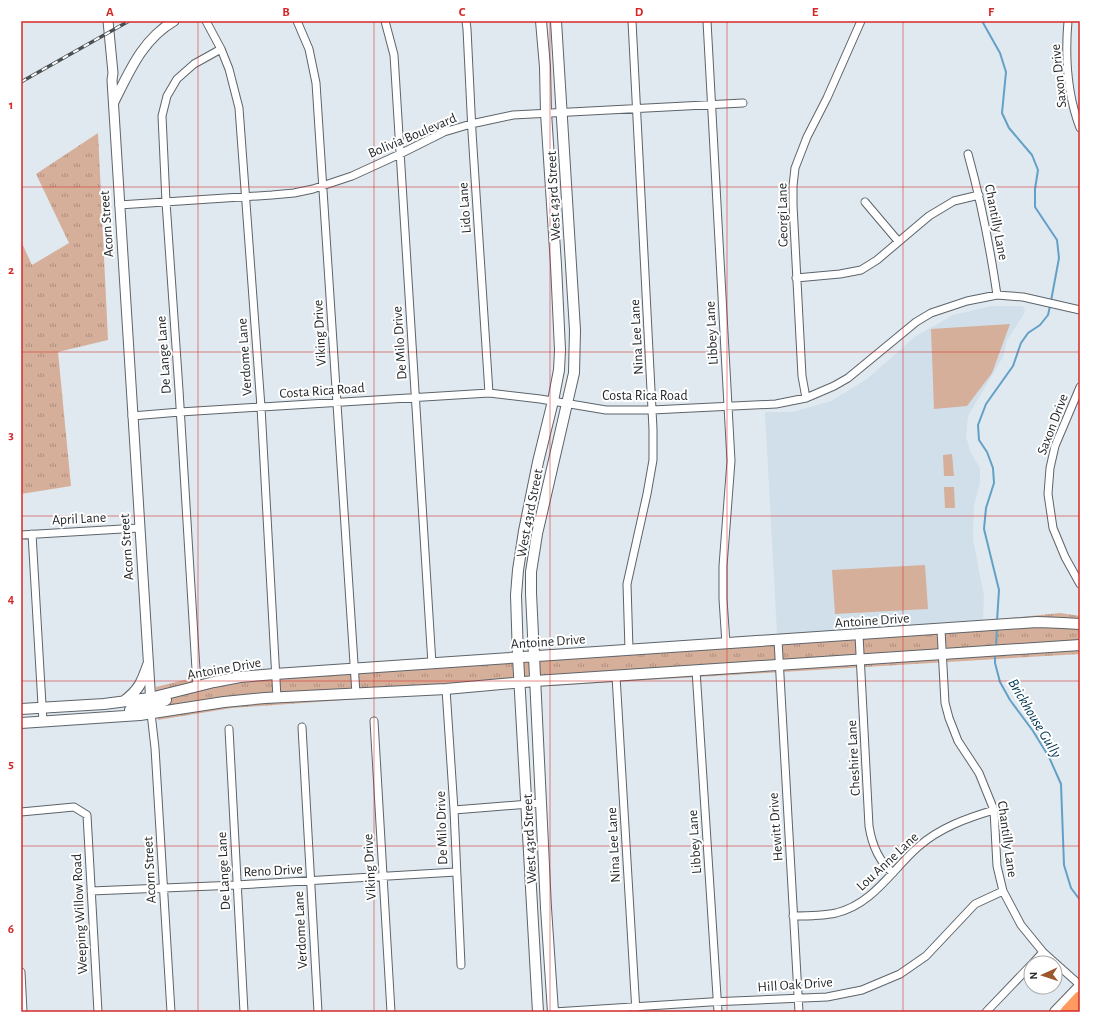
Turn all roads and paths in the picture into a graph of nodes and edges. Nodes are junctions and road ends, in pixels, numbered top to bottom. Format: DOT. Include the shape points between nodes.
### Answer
graph roads {
  1 [pos="105,21"];
  2 [pos="108,21"];
  3 [pos="174,21"];
  4 [pos="206,21"];
  5 [pos="297,21"];
  6 [pos="385,21"];
  7 [pos="466,21"];
  8 [pos="541,21"];
  9 [pos="556,21"];
  10 [pos="632,21"];
  11 [pos="707,21"];
  12 [pos="861,21"];
  13 [pos="1068,21"];
  14 [pos="221,49"];
  15 [pos="112,80"];
  16 [pos="114,102"];
  17 [pos="743,102"];
  18 [pos="712,104"];
  19 [pos="637,108"];
  20 [pos="546,113"];
  21 [pos="562,113"];
  22 [pos="471,124"];
  23 [pos="1080,128"];
  24 [pos="400,154"];
  25 [pos="968,154"];
  26 [pos="323,186"];
  27 [pos="979,195"];
  28 [pos="245,197"];
  29 [pos="166,202"];
  30 [pos="865,202"];
  31 [pos="119,204"];
  32 [pos="898,242"];
  33 [pos="570,264"];
  34 [pos="556,265"];
  35 [pos="796,278"];
  36 [pos="996,295"];
  37 [pos="1080,310"];
  38 [pos="1080,387"];
  39 [pos="489,393"];
  40 [pos="415,397"];
  41 [pos="806,398"];
  42 [pos="553,401"];
  43 [pos="336,402"];
  44 [pos="567,404"];
  45 [pos="261,407"];
  46 [pos="728,407"];
  47 [pos="652,410"];
  48 [pos="180,412"];
  49 [pos="132,416"];
  50 [pos="139,528"];
  51 [pos="524,531"];
  52 [pos="32,534"];
  53 [pos="536,534"];
  54 [pos="21,535"];
  55 [pos="1080,584"];
  56 [pos="1080,624"];
  57 [pos="941,630"];
  58 [pos="859,635"];
  59 [pos="778,640"];
  60 [pos="726,644"];
  61 [pos="1080,645"];
  62 [pos="628,650"];
  63 [pos="942,655"];
  64 [pos="534,656"];
  65 [pos="518,657"];
  66 [pos="861,660"];
  67 [pos="432,664"];
  68 [pos="148,665"];
  69 [pos="780,665"];
  70 [pos="354,669"];
  71 [pos="696,670"];
  72 [pos="275,674"];
  73 [pos="616,676"];
  74 [pos="535,681"];
  75 [pos="519,682"];
  76 [pos="197,686"];
  77 [pos="446,690"];
  78 [pos="356,694"];
  79 [pos="277,698"];
  80 [pos="123,701"];
  81 [pos="151,706"];
  82 [pos="43,708"];
  83 [pos="21,709"];
  84 [pos="374,721"];
  85 [pos="44,722"];
  86 [pos="21,723"];
  87 [pos="302,727"];
  88 [pos="229,729"];
  89 [pos="541,803"];
  90 [pos="526,804"];
  91 [pos="454,810"];
  92 [pos="994,810"];
  93 [pos="21,812"];
  94 [pos="456,872"];
  95 [pos="893,873"];
  96 [pos="382,876"];
  97 [pos="311,881"];
  98 [pos="237,885"];
  99 [pos="164,888"];
  100 [pos="91,891"];
  101 [pos="1003,891"];
  102 [pos="546,908"];
  103 [pos="533,909"];
  104 [pos="793,916"];
  105 [pos="1043,952"];
  106 [pos="1040,955"];
  107 [pos="461,965"];
  108 [pos="21,972"];
  109 [pos="1023,973"];
  110 [pos="1080,986"];
  111 [pos="798,998"];
  112 [pos="1080,998"];
  113 [pos="717,1001"];
  114 [pos="636,1010"];
  115 [pos="23,1012"];
  116 [pos="98,1012"];
  117 [pos="171,1012"];
  118 [pos="244,1012"];
  119 [pos="318,1012"];
  120 [pos="391,1012"];
  121 [pos="538,1012"];
  122 [pos="554,1012"];
  123 [pos="718,1012"];
  124 [pos="799,1012"];
  125 [pos="986,1012"];
  126 [pos="1055,1012"];
  127 [pos="1067,1012"];
  1 -- 15 [label="street, Acorn Street" via="109,74"];
  2 -- 15 [label="street, Acorn Street"];
  3 -- 16 [label="street" via="148,43 134,61"];
  4 -- 14 [label="street, Verdome Lane"];
  5 -- 26 [label="street, Viking Drive" via="309,49 316,82"];
  6 -- 24 [label="street, De Milo Drive" via="394,55"];
  7 -- 22 [label="street, Lido Lane"];
  8 -- 20 [label="main road, West 43rd Street"];
  9 -- 21 [label="main road, West 43rd Street"];
  10 -- 19 [label="street, Nina Lee Lane"];
  11 -- 18 [label="street, Libbey Lane"];
  12 -- 35 [label="street, Georgi Lane" via="795,168 792,205"];
  13 -- 23 [label="street, Saxon Drive" via="1066,44 1070,87"];
  14 -- 28 [label="street, Verdome Lane" via="239,108"];
  14 -- 29 [label="street, De Lange Lane" via="194,64 177,79 168,96 162,116"];
  15 -- 16 [label="street, Acorn Street"];
  16 -- 31 [label="street, Acorn Street"];
  17 -- 18 [label="street, Bolivia Boulevard"];
  18 -- 19 [label="street, Bolivia Boulevard"];
  18 -- 46 [label="street, Libbey Lane"];
  19 -- 21 [label="street, Bolivia Boulevard"];
  19 -- 47 [label="street, Nina Lee Lane"];
  20 -- 21 [label="street, Bolivia Boulevard"];
  20 -- 22 [label="street, Bolivia Boulevard" via="513,115"];
  20 -- 34 [label="main road, West 43rd Street"];
  21 -- 33 [label="main road, West 43rd Street"];
  22 -- 24 [label="street, Bolivia Boulevard" via="444,132"];
  22 -- 39 [label="street, Lido Lane"];
  24 -- 26 [label="street, Bolivia Boulevard"];
  24 -- 40 [label="street, De Milo Drive"];
  25 -- 27 [label="street, Chantilly Lane"];
  26 -- 28 [label="street, Bolivia Boulevard" via="294,193"];
  26 -- 43 [label="street, Viking Drive"];
  27 -- 32 [label="street" via="954,201 929,216"];
  27 -- 36 [label="street, Chantilly Lane" via="991,252"];
  28 -- 29 [label="street, Bolivia Boulevard"];
  28 -- 45 [label="street, Verdome Lane"];
  29 -- 31 [label="street, Bolivia Boulevard"];
  29 -- 48 [label="street, De Lange Lane"];
  30 -- 32 [label="street"];
  31 -- 49 [label="street, Acorn Street"];
  32 -- 35 [label="street" via="860,270"];
  33 -- 34 [label="main road"];
  33 -- 44 [label="main road, West 43rd Street" via="575,330 574,374"];
  34 -- 42 [label="main road, West 43rd Street" via="560,350"];
  35 -- 41 [label="street, Georgi Lane" via="802,376"];
  36 -- 37 [label="street, Costa Rica Road" via="1023,297"];
  36 -- 41 [label="street, Costa Rica Road" via="931,313 916,322 848,378"];
  38 -- 55 [label="street, Saxon Drive" via="1055,446 1048,494 1053,528"];
  39 -- 40 [label="street, Costa Rica Road"];
  39 -- 42 [label="street, Costa Rica Road"];
  40 -- 43 [label="street, Costa Rica Road"];
  40 -- 67 [label="street, De Milo Drive"];
  41 -- 46 [label="street, Costa Rica Road" via="776,404"];
  42 -- 44 [label="street, Costa Rica Road"];
  42 -- 51 [label="main road, West 43rd Street"];
  43 -- 45 [label="street, Costa Rica Road"];
  43 -- 70 [label="street, Viking Drive"];
  44 -- 47 [label="street, Costa Rica Road" via="606,410"];
  44 -- 53 [label="main road, West 43rd Street"];
  45 -- 48 [label="street, Costa Rica Road"];
  45 -- 72 [label="street, Verdome Lane"];
  46 -- 47 [label="street, Costa Rica Road"];
  46 -- 60 [label="street, Libbey Lane" via="731,461 722,599"];
  47 -- 62 [label="street, Nina Lee Lane" via="653,460 627,584"];
  48 -- 49 [label="street, Costa Rica Road"];
  48 -- 76 [label="street, De Lange Lane"];
  49 -- 50 [label="street, Acorn Street"];
  50 -- 52 [label="street, April Lane"];
  50 -- 68 [label="street, Acorn Street"];
  51 -- 53 [label="main road"];
  51 -- 65 [label="main road, West 43rd Street" via="516,595"];
  52 -- 54 [label="street, April Lane"];
  52 -- 82 [label="street"];
  53 -- 64 [label="main road, West 43rd Street" via="531,572"];
  56 -- 57 [label="main road, Antoine Drive" via="1037,622"];
  57 -- 58 [label="main road, Antoine Drive"];
  57 -- 63 [label="street, Chantilly Lane"];
  58 -- 59 [label="main road, Antoine Drive"];
  58 -- 66 [label="street, Cheshire Lane"];
  59 -- 60 [label="main road, Antoine Drive"];
  59 -- 69 [label="street, Hewitt Drive"];
  60 -- 62 [label="main road, Antoine Drive"];
  61 -- 63 [label="main road"];
  62 -- 64 [label="main road, Antoine Drive"];
  63 -- 66 [label="main road"];
  63 -- 92 [label="street, Chantilly Lane" via="945,703 949,718 958,741 979,773"];
  64 -- 65 [label="main road, Antoine Drive"];
  64 -- 74 [label="main road, West 43rd Street"];
  65 -- 67 [label="main road, Antoine Drive"];
  65 -- 75 [label="main road, West 43rd Street"];
  66 -- 69 [label="main road"];
  66 -- 95 [label="street, Cheshire Lane" via="870,832 877,855"];
  67 -- 70 [label="main road, Antoine Drive"];
  68 -- 80 [label="main road" via="142,683"];
  68 -- 81 [label="street, Acorn Street"];
  69 -- 71 [label="main road"];
  69 -- 104 [label="street, Hewitt Drive"];
  70 -- 72 [label="main road, Antoine Drive"];
  70 -- 78 [label="street, Viking Drive"];
  71 -- 73 [label="main road"];
  71 -- 113 [label="street, Libbey Lane"];
  72 -- 76 [label="main road, Antoine Drive" via="240,677"];
  72 -- 79 [label="street, Verdome Lane"];
  73 -- 74 [label="main road"];
  73 -- 114 [label="street, Nina Lee Lane"];
  74 -- 75 [label="main road"];
  74 -- 89 [label="main road, West 43rd Street"];
  75 -- 77 [label="main road"];
  75 -- 90 [label="main road, West 43rd Street"];
  76 -- 81 [label="main road, Antoine Drive" via="177,691 171,698"];
  77 -- 78 [label="main road"];
  77 -- 91 [label="street, De Milo Drive"];
  78 -- 79 [label="main road"];
  79 -- 81 [label="main road"];
  80 -- 81 [label="main road"];
  80 -- 82 [label="main road"];
  81 -- 85 [label="main road" via="107,718"];
  81 -- 99 [label="street, Acorn Street"];
  82 -- 83 [label="main road"];
  82 -- 85 [label="street"];
  84 -- 96 [label="street, Viking Drive"];
  85 -- 86 [label="main road"];
  87 -- 97 [label="street, Verdome Lane"];
  88 -- 98 [label="street, De Lange Lane"];
  89 -- 90 [label="street"];
  89 -- 102 [label="main road, West 43rd Street"];
  90 -- 91 [label="street"];
  90 -- 103 [label="main road, West 43rd Street"];
  91 -- 94 [label="street, De Milo Drive"];
  92 -- 95 [label="street, Lou Anne Lane" via="961,820 933,836 918,847"];
  92 -- 101 [label="street, Chantilly Lane" via="997,866"];
  93 -- 100 [label="street, Weeping Willow Road" via="74,807 86,815"];
  94 -- 96 [label="street, Reno Drive"];
  94 -- 107 [label="street, De Milo Drive"];
  95 -- 104 [label="street, Lou Anne Lane" via="873,894 856,906 836,913"];
  96 -- 97 [label="street, Reno Drive"];
  96 -- 120 [label="street, Viking Drive"];
  97 -- 98 [label="street, Reno Drive"];
  97 -- 119 [label="street, Verdome Lane"];
  98 -- 99 [label="street, Reno Drive"];
  98 -- 118 [label="street, De Lange Lane"];
  99 -- 100 [label="street, Reno Drive"];
  99 -- 117 [label="street, Acorn Street"];
  100 -- 116 [label="street, Weeping Willow Road"];
  101 -- 105 [label="street, Chantilly Lane" via="1021,925"];
  101 -- 111 [label="street, Hill Oak Drive" via="975,904 926,956 900,974 862,990 827,997"];
  102 -- 103 [label="main road"];
  102 -- 122 [label="main road, West 43rd Street"];
  103 -- 121 [label="main road, West 43rd Street"];
  104 -- 111 [label="street, Hewitt Drive"];
  105 -- 106 [label="street"];
  105 -- 110 [label="street, Chantilly Lane"];
  108 -- 115 [label="street"];
  109 -- 125 [label="street"];
  110 -- 126 [label="main road"];
  111 -- 113 [label="street, Hill Oak Drive"];
  111 -- 124 [label="street, Hewitt Drive"];
  112 -- 127 [label="highway"];
  113 -- 114 [label="street, Hill Oak Drive"];
  113 -- 123 [label="street, Libbey Lane"];
  114 -- 122 [label="street, Hill Oak Drive"];
}
